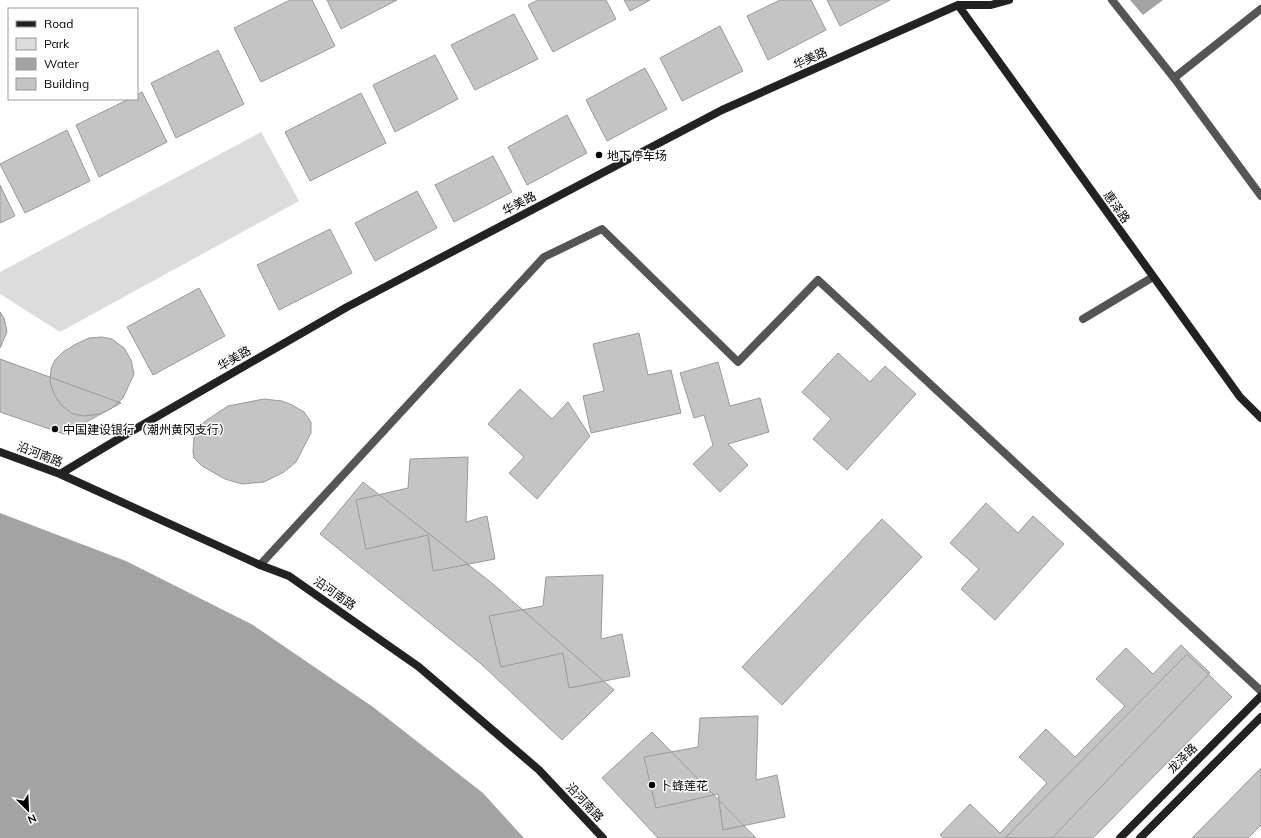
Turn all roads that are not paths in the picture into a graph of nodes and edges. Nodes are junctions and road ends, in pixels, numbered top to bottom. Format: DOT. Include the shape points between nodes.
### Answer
graph roads {
  1 [pos="1009,0"];
  2 [pos="1112,0"];
  3 [pos="958,5"];
  4 [pos="1261,9"];
  5 [pos="1174,78"];
  6 [pos="1261,196"];
  7 [pos="1153,277"];
  8 [pos="1083,319"];
  9 [pos="1261,418"];
  10 [pos="0,452"];
  11 [pos="60,474"];
  12 [pos="260,565"];
  13 [pos="1261,691"];
  14 [pos="1261,696"];
  15 [pos="1261,717"];
  16 [pos="603,838"];
  17 [pos="1120,838"];
  18 [pos="1140,838"];
  1 -- 3 [label="street, 华美路" via="991,5"];
  2 -- 5 [label="street"];
  3 -- 7 [label="street, 惠泽路"];
  3 -- 11 [label="street, 华美路" via="701,121 347,307"];
  4 -- 5 [label="street"];
  5 -- 6 [label="street"];
  7 -- 8 [label="street"];
  7 -- 9 [label="street, 惠泽路" via="1240,396"];
  10 -- 11 [label="street, 沿河南路"];
  11 -- 12 [label="street, 沿河南路"];
  12 -- 13 [label="street" via="544,257 602,229 738,362 818,280"];
  12 -- 16 [label="street, 沿河南路" via="290,576 419,667 539,770"];
  14 -- 17 [label="street, 龙泽路"];
  15 -- 18 [label="street"];
}
